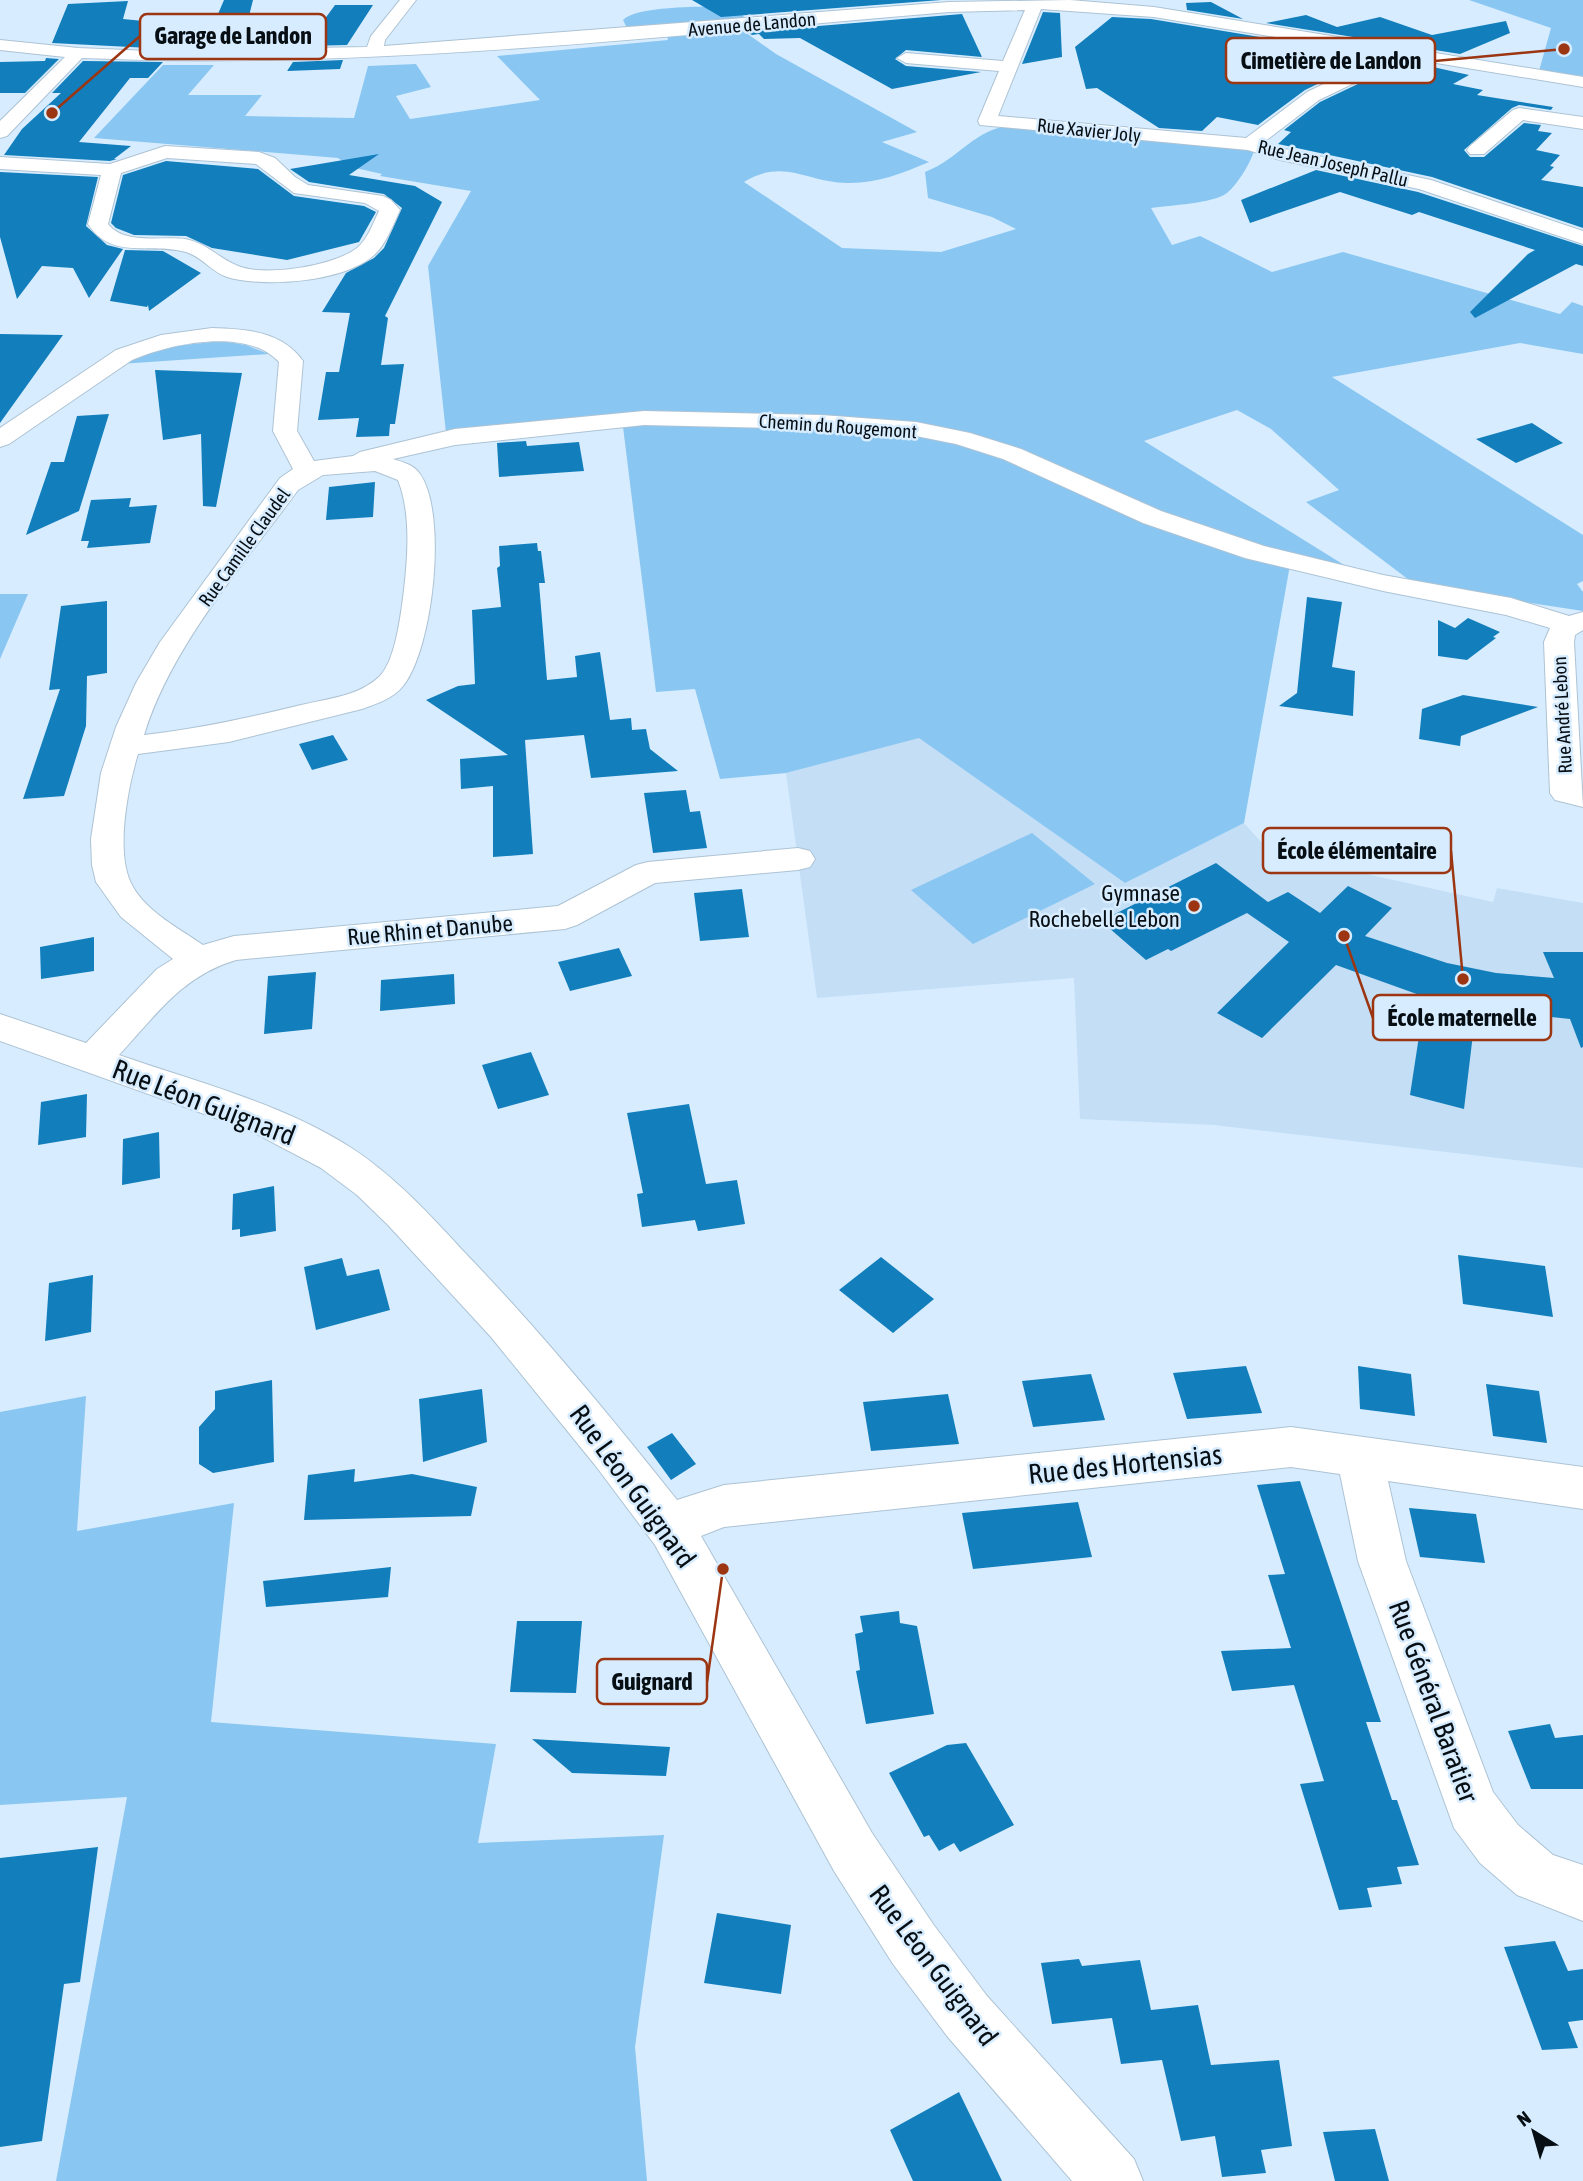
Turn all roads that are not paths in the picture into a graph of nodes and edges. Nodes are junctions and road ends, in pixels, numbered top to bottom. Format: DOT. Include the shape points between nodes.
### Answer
graph roads {
  1 [pos="408,0"];
  2 [pos="1035,4"];
  3 [pos="747,6"];
  4 [pos="757,23"];
  5 [pos="0,45"];
  6 [pos="78,53"];
  7 [pos="374,53"];
  8 [pos="1401,54"];
  9 [pos="906,58"];
  10 [pos="1010,67"];
  11 [pos="1583,82"];
  12 [pos="1583,100"];
  13 [pos="1577,122"];
  14 [pos="0,132"];
  15 [pos="1250,144"];
  16 [pos="1477,150"];
  17 [pos="0,163"];
  18 [pos="112,170"];
  19 [pos="1583,238"];
  20 [pos="173,319"];
  21 [pos="141,347"];
  22 [pos="0,439"];
  23 [pos="357,464"];
  24 [pos="307,472"];
  25 [pos="1576,623"];
  26 [pos="123,746"];
  27 [pos="1583,797"];
  28 [pos="798,859"];
  29 [pos="198,959"];
  30 [pos="0,1027"];
  31 [pos="93,1059"];
  32 [pos="1359,1457"];
  33 [pos="1583,1488"];
  34 [pos="672,1530"];
  35 [pos="1583,1893"];
  36 [pos="1112,2181"];
  1 -- 7 [label="street" via="377,40"];
  2 -- 4 [label="street, Avenue de Landon"];
  2 -- 8 [label="street, Avenue de Landon" via="1154,12"];
  2 -- 10 [label="street, Rue Xavier Joly"];
  3 -- 4 [label="street"];
  4 -- 7 [label="street, Avenue de Landon"];
  5 -- 6 [label="street, Avenue de Landon"];
  6 -- 7 [label="street, Avenue de Landon" via="168,57"];
  6 -- 14 [label="street"];
  8 -- 11 [label="street, Avenue de Landon"];
  8 -- 15 [label="street, Rue Jean Joseph Pallu" via="1313,96"];
  9 -- 10 [label="street"];
  10 -- 15 [label="street, Rue Xavier Joly" via="988,121"];
  12 -- 13 [label="street"];
  13 -- 16 [label="street" via="1519,114"];
  15 -- 19 [label="street, Rue Jean Joseph Pallu" via="1424,184"];
  17 -- 18 [label="street"];
  18 -- 18 [label="street" via="97,224 103,234 117,240 200,249 228,269 247,275 297,274 352,260 369,249 390,210 369,198 298,188 287,183 270,162 259,158 164,152"];
  20 -- 21 [label="street"];
  21 -- 22 [label="street"];
  21 -- 24 [label="street" via="219,335 249,338 283,352 290,361 285,431"];
  23 -- 24 [label="street, Rue Camille Claudel"];
  23 -- 25 [label="street, Chemin du Rougemont" via="369,457 455,437 644,418 916,429 1012,454 1152,517 1255,552"];
  23 -- 26 [label="street, Rue Camille Claudel" via="399,469 414,484 422,552 417,602 406,654 393,681 370,696 221,735"];
  24 -- 26 [label="street, Rue Camille Claudel" via="289,484 166,653 148,683"];
  25 -- 27 [label="street, Rue André Lebon" via="1561,633 1559,642 1566,793"];
  26 -- 29 [label="street, Rue Camille Claudel" via="112,787 109,867 117,890 165,936"];
  28 -- 29 [label="street, Rue Rhin et Danube" via="648,873 565,917 233,948"];
  29 -- 31 [label="street, Rue Rhin et Danube" via="170,978"];
  30 -- 31 [label="street, Rue Léon Guignard"];
  31 -- 34 [label="street, Rue Léon Guignard" via="263,1119 324,1150 371,1184 506,1324"];
  32 -- 33 [label="street, Rue des Hortensias"];
  32 -- 34 [label="street, Rue des Hortensias" via="1291,1447 752,1503 703,1513"];
  32 -- 35 [label="street, Rue Général Baratier" via="1382,1561 1473,1810 1499,1844 1536,1875"];
  34 -- 36 [label="street, Rue Léon Guignard" via="853,1852 913,1944 967,2016"];
}
